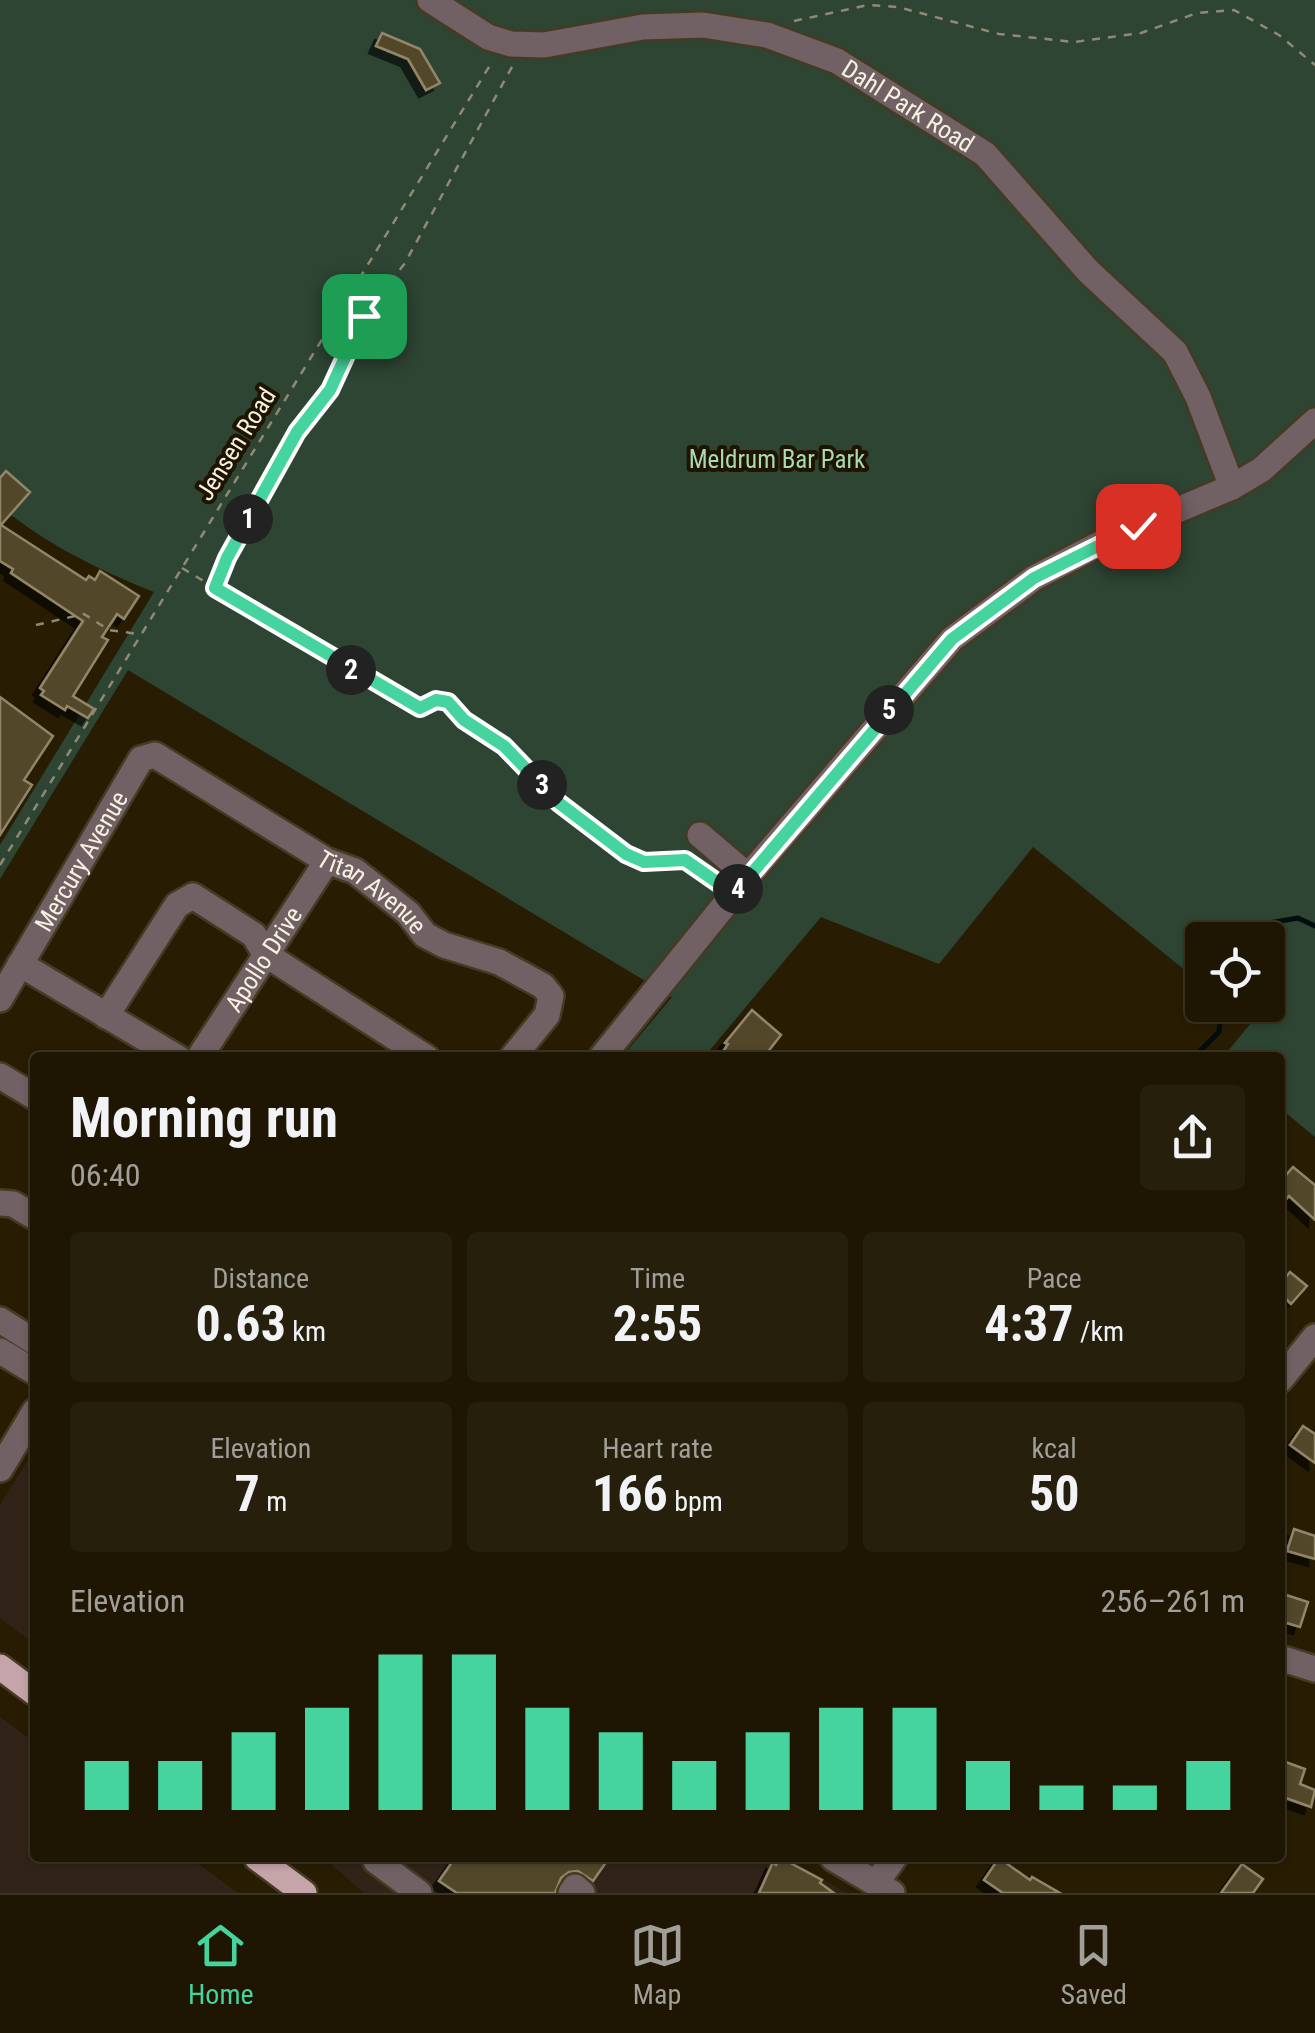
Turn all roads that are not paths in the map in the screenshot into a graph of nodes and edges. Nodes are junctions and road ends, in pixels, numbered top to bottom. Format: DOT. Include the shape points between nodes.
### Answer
graph roads {
  1 [pos="430,0"];
  2 [pos="1315,421"];
  3 [pos="1232,487"];
  4 [pos="141,760"];
  5 [pos="700,836"];
  6 [pos="328,861"];
  7 [pos="741,885"];
  8 [pos="265,954"];
  9 [pos="20,964"];
  10 [pos="0,999"];
  11 [pos="106,1016"];
  12 [pos="168,1052"];
  13 [pos="203,1052"];
  14 [pos="418,1052"];
  15 [pos="517,1052"];
  16 [pos="606,1052"];
  17 [pos="0,1076"];
  18 [pos="30,1093"];
  19 [pos="0,1203"];
  20 [pos="30,1214"];
  21 [pos="0,1320"];
  22 [pos="1315,1337"];
  23 [pos="30,1339"];
  24 [pos="0,1351"];
  25 [pos="1285,1367"];
  26 [pos="30,1369"];
  27 [pos="30,1419"];
  28 [pos="0,1469"];
  29 [pos="1285,1660"];
  30 [pos="0,1666"];
  31 [pos="1315,1670"];
  32 [pos="30,1689"];
  33 [pos="261,1862"];
  34 [pos="379,1862"];
  35 [pos="838,1862"];
  36 [pos="891,1862"];
  37 [pos="870,1886"];
  38 [pos="304,1893"];
  39 [pos="419,1893"];
  40 [pos="571,1893"];
  41 [pos="582,1893"];
  1 -- 3 [label="street, Dahl Park Road" via="511,44 670,24 766,35 837,61 964,138 1088,271 1175,352"];
  2 -- 3 [label="street"];
  3 -- 7 [label="street" via="1064,562 970,625 925,668"];
  4 -- 6 [label="street, Titan Avenue" via="154,755"];
  4 -- 9 [label="street, Mercury Avenue"];
  5 -- 7 [label="street"];
  6 -- 8 [label="street, Apollo Drive"];
  6 -- 15 [label="street, Titan Avenue" via="355,872 425,934 543,986 551,996 547,1015"];
  7 -- 16 [label="street"];
  8 -- 11 [label="street" via="254,935 193,896 177,905"];
  8 -- 13 [label="street, Apollo Drive"];
  8 -- 14 [label="street"];
  9 -- 10 [label="street, Mercury Avenue"];
  9 -- 11 [label="street"];
  11 -- 12 [label="street"];
  17 -- 18 [label="street"];
  19 -- 20 [label="street"];
  21 -- 23 [label="street"];
  22 -- 25 [label="street"];
  24 -- 26 [label="street"];
  27 -- 28 [label="street"];
  29 -- 31 [label="street"];
  30 -- 32 [label="main road"];
  33 -- 38 [label="main road"];
  34 -- 39 [label="street"];
  35 -- 37 [label="street"];
  36 -- 37 [label="street"];
  40 -- 41 [label="street"];
}
